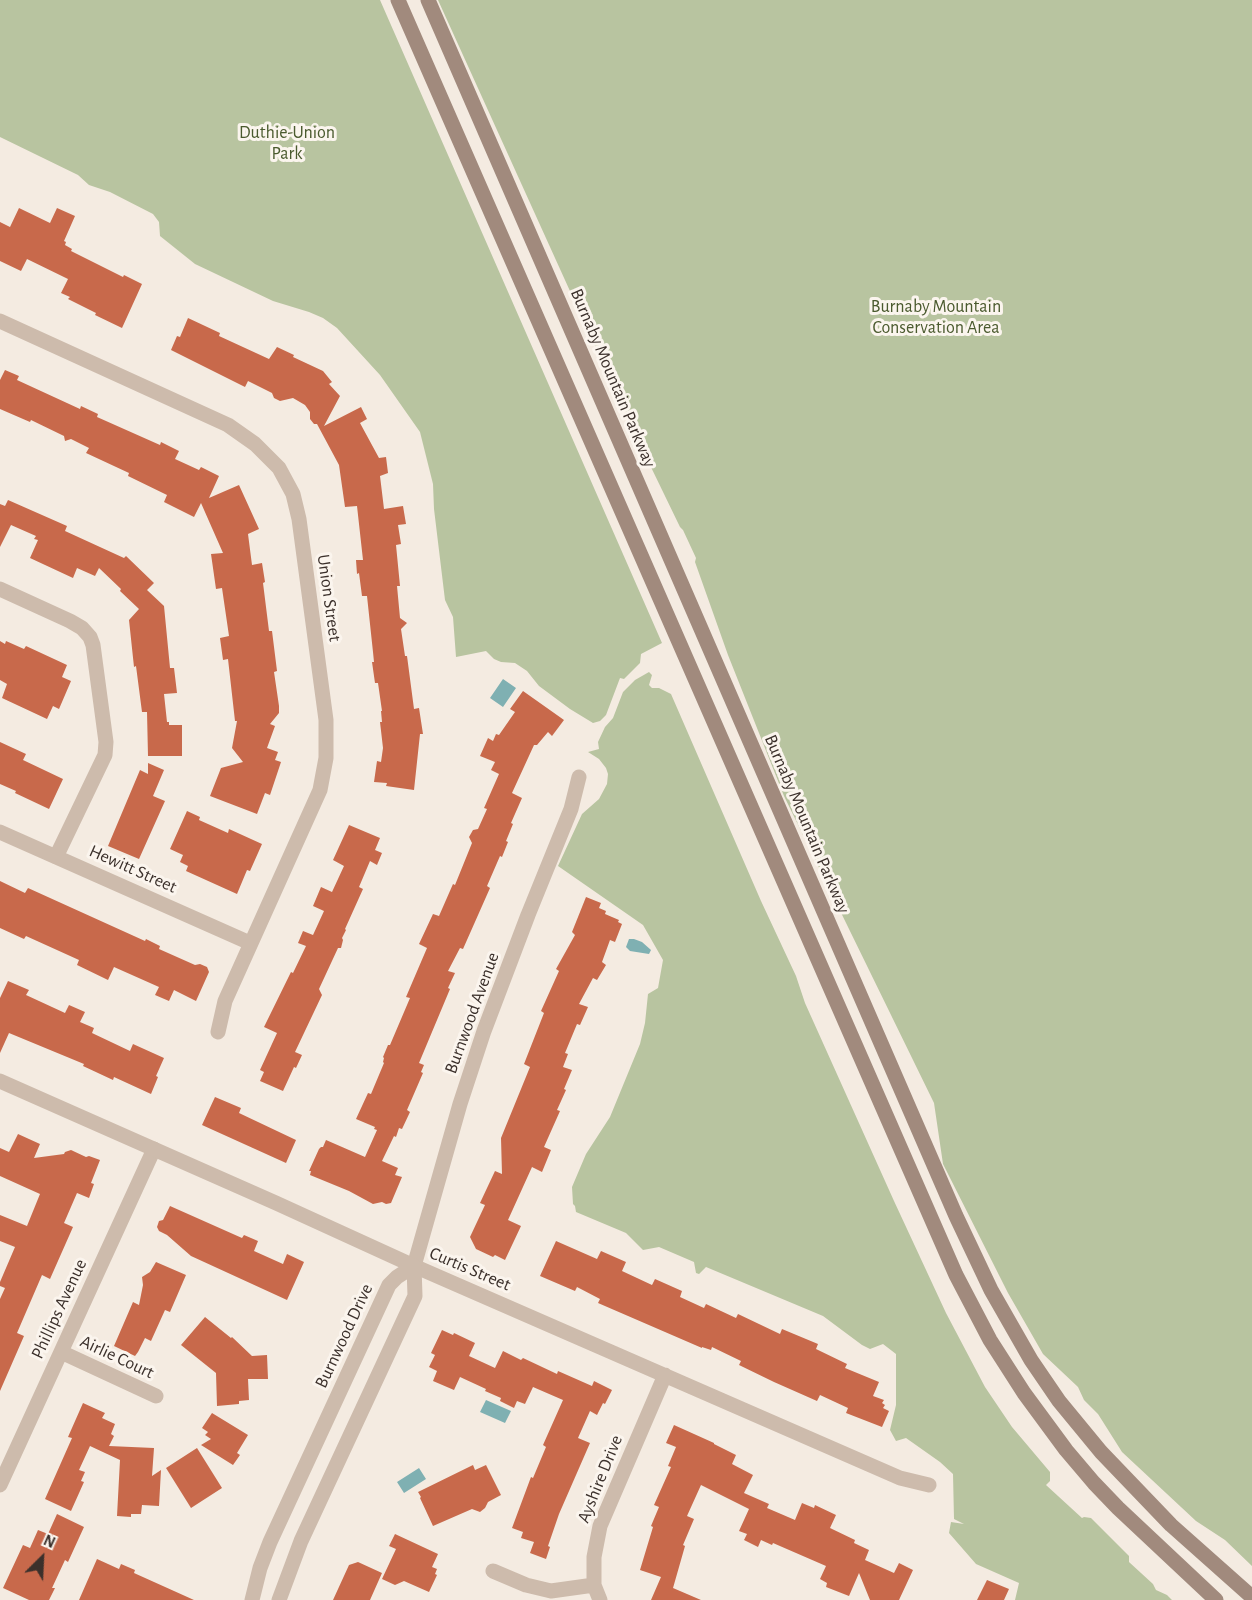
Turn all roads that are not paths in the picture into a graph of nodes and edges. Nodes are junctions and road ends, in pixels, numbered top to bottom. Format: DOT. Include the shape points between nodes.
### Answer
graph roads {
  1 [pos="398,0"];
  2 [pos="428,0"];
  3 [pos="0,321"];
  4 [pos="0,589"];
  5 [pos="579,777"];
  6 [pos="0,832"];
  7 [pos="56,857"];
  8 [pos="250,943"];
  9 [pos="218,1032"];
  10 [pos="0,1081"];
  11 [pos="154,1149"];
  12 [pos="414,1266"];
  13 [pos="61,1352"];
  14 [pos="664,1375"];
  15 [pos="156,1396"];
  16 [pos="0,1485"];
  17 [pos="928,1485"];
  18 [pos="493,1572"];
  19 [pos="594,1585"];
  20 [pos="1252,1597"];
  21 [pos="252,1600"];
  22 [pos="279,1600"];
  23 [pos="600,1600"];
  24 [pos="1216,1600"];
  1 -- 24 [label="main road" via="956,1275 990,1340 1066,1450 1118,1508"];
  2 -- 20 [label="main road, Burnaby Mountain Parkway" via="991,1290 1031,1360 1101,1452 1171,1525"];
  3 -- 8 [label="street, Union Street" via="228,425 279,468 293,494 326,720 326,758 320,790"];
  4 -- 7 [label="street" via="82,628 93,645 105,755"];
  5 -- 12 [label="street, Burnwood Avenue" via="571,809 484,1031"];
  6 -- 7 [label="street, Hewitt Street"];
  7 -- 8 [label="street, Hewitt Street"];
  8 -- 9 [label="street, Union Street" via="225,1002"];
  10 -- 11 [label="street, Curtis Street"];
  11 -- 12 [label="street, Curtis Street"];
  11 -- 13 [label="street, Phillips Avenue"];
  12 -- 14 [label="street, Curtis Street"];
  12 -- 21 [label="street, Burnwood Drive" via="389,1285 270,1542"];
  12 -- 22 [label="street" via="415,1296 301,1540"];
  13 -- 15 [label="street, Airlie Court"];
  13 -- 16 [label="street, Phillips Avenue"];
  14 -- 17 [label="street, Curtis Street" via="900,1478"];
  14 -- 19 [label="street, Ayshire Drive" via="600,1526"];
  18 -- 19 [label="street" via="551,1591"];
  19 -- 23 [label="street, Ayshire Drive"];
}
